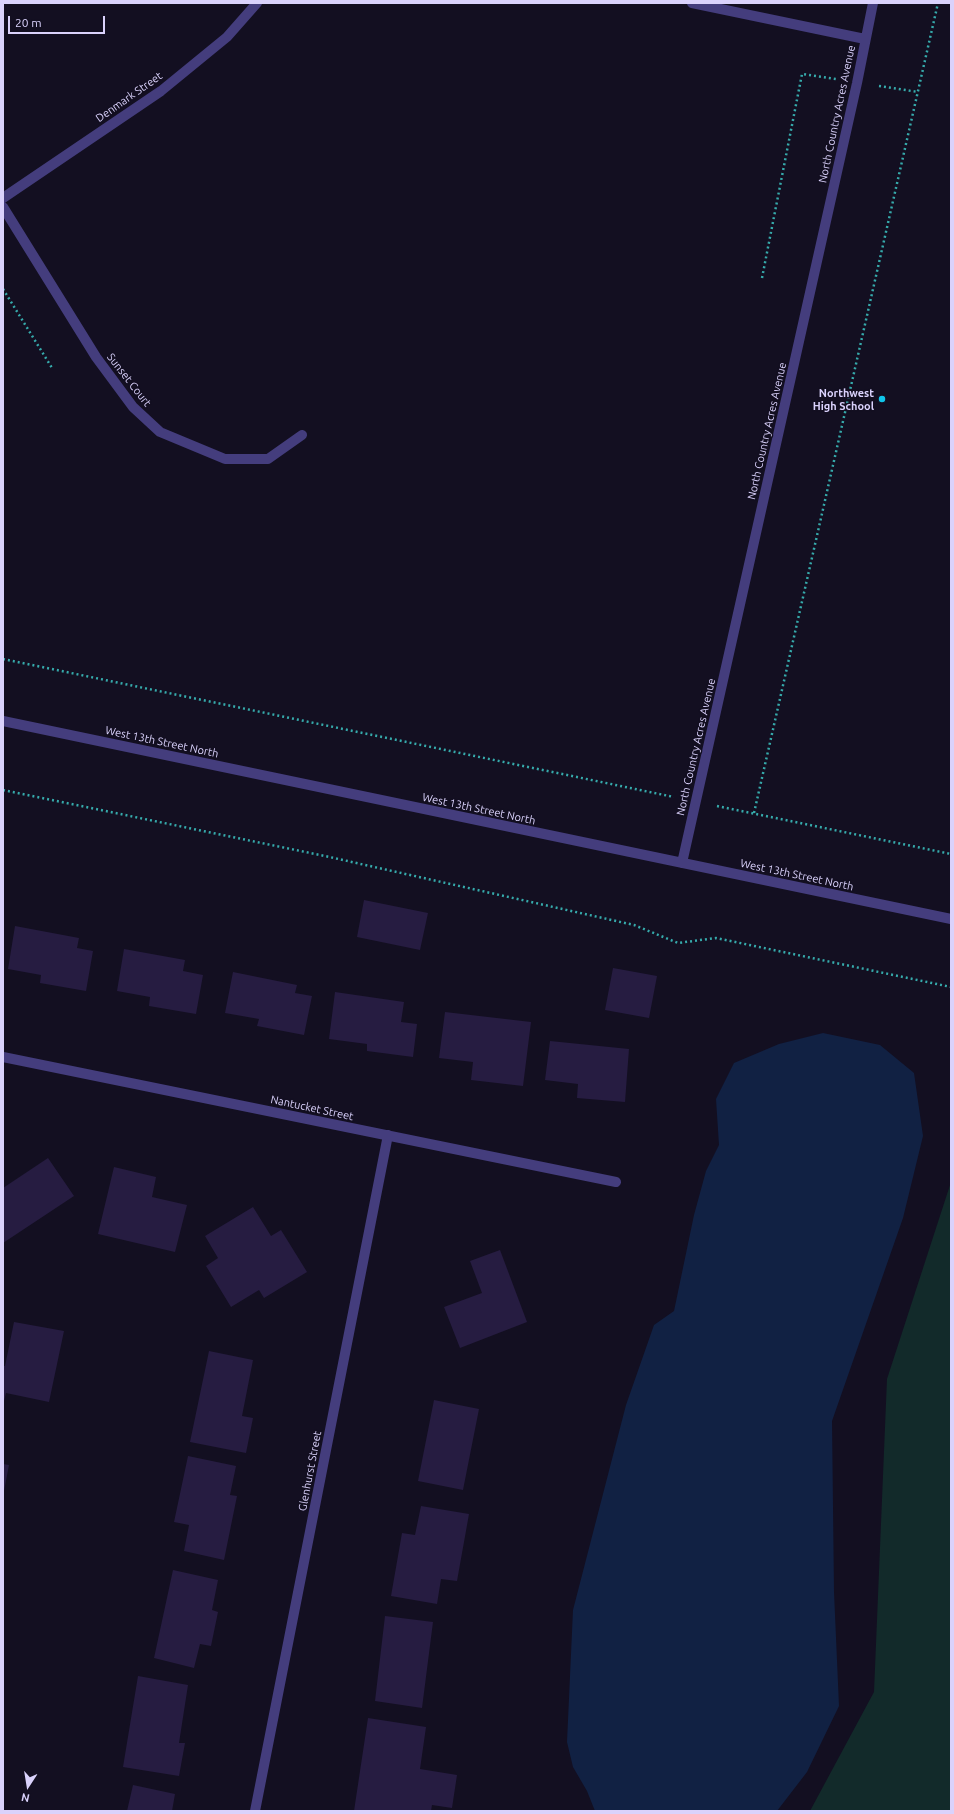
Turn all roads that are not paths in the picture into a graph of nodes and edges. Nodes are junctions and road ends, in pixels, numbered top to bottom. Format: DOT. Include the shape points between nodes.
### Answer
graph roads {
  1 [pos="257,3"];
  2 [pos="692,3"];
  3 [pos="873,3"];
  4 [pos="866,39"];
  5 [pos="3,198"];
  6 [pos="3,207"];
  7 [pos="302,435"];
  8 [pos="3,721"];
  9 [pos="682,863"];
  10 [pos="951,919"];
  11 [pos="3,1057"];
  12 [pos="388,1135"];
  13 [pos="616,1182"];
  14 [pos="255,1811"];
  1 -- 5 [label="street, Denmark Street" via="227,37 161,91"];
  2 -- 4 [label="street"];
  3 -- 4 [label="street, North Country Acres Avenue"];
  4 -- 9 [label="street, North Country Acres Avenue"];
  6 -- 7 [label="street, Sunset Court" via="96,357 132,406 160,432 225,459 268,459"];
  8 -- 9 [label="street, West 13th Street North"];
  9 -- 10 [label="street, West 13th Street North"];
  11 -- 12 [label="street, Nantucket Street"];
  12 -- 13 [label="street, Nantucket Street"];
  12 -- 14 [label="street, Glenhurst Street"];
}
